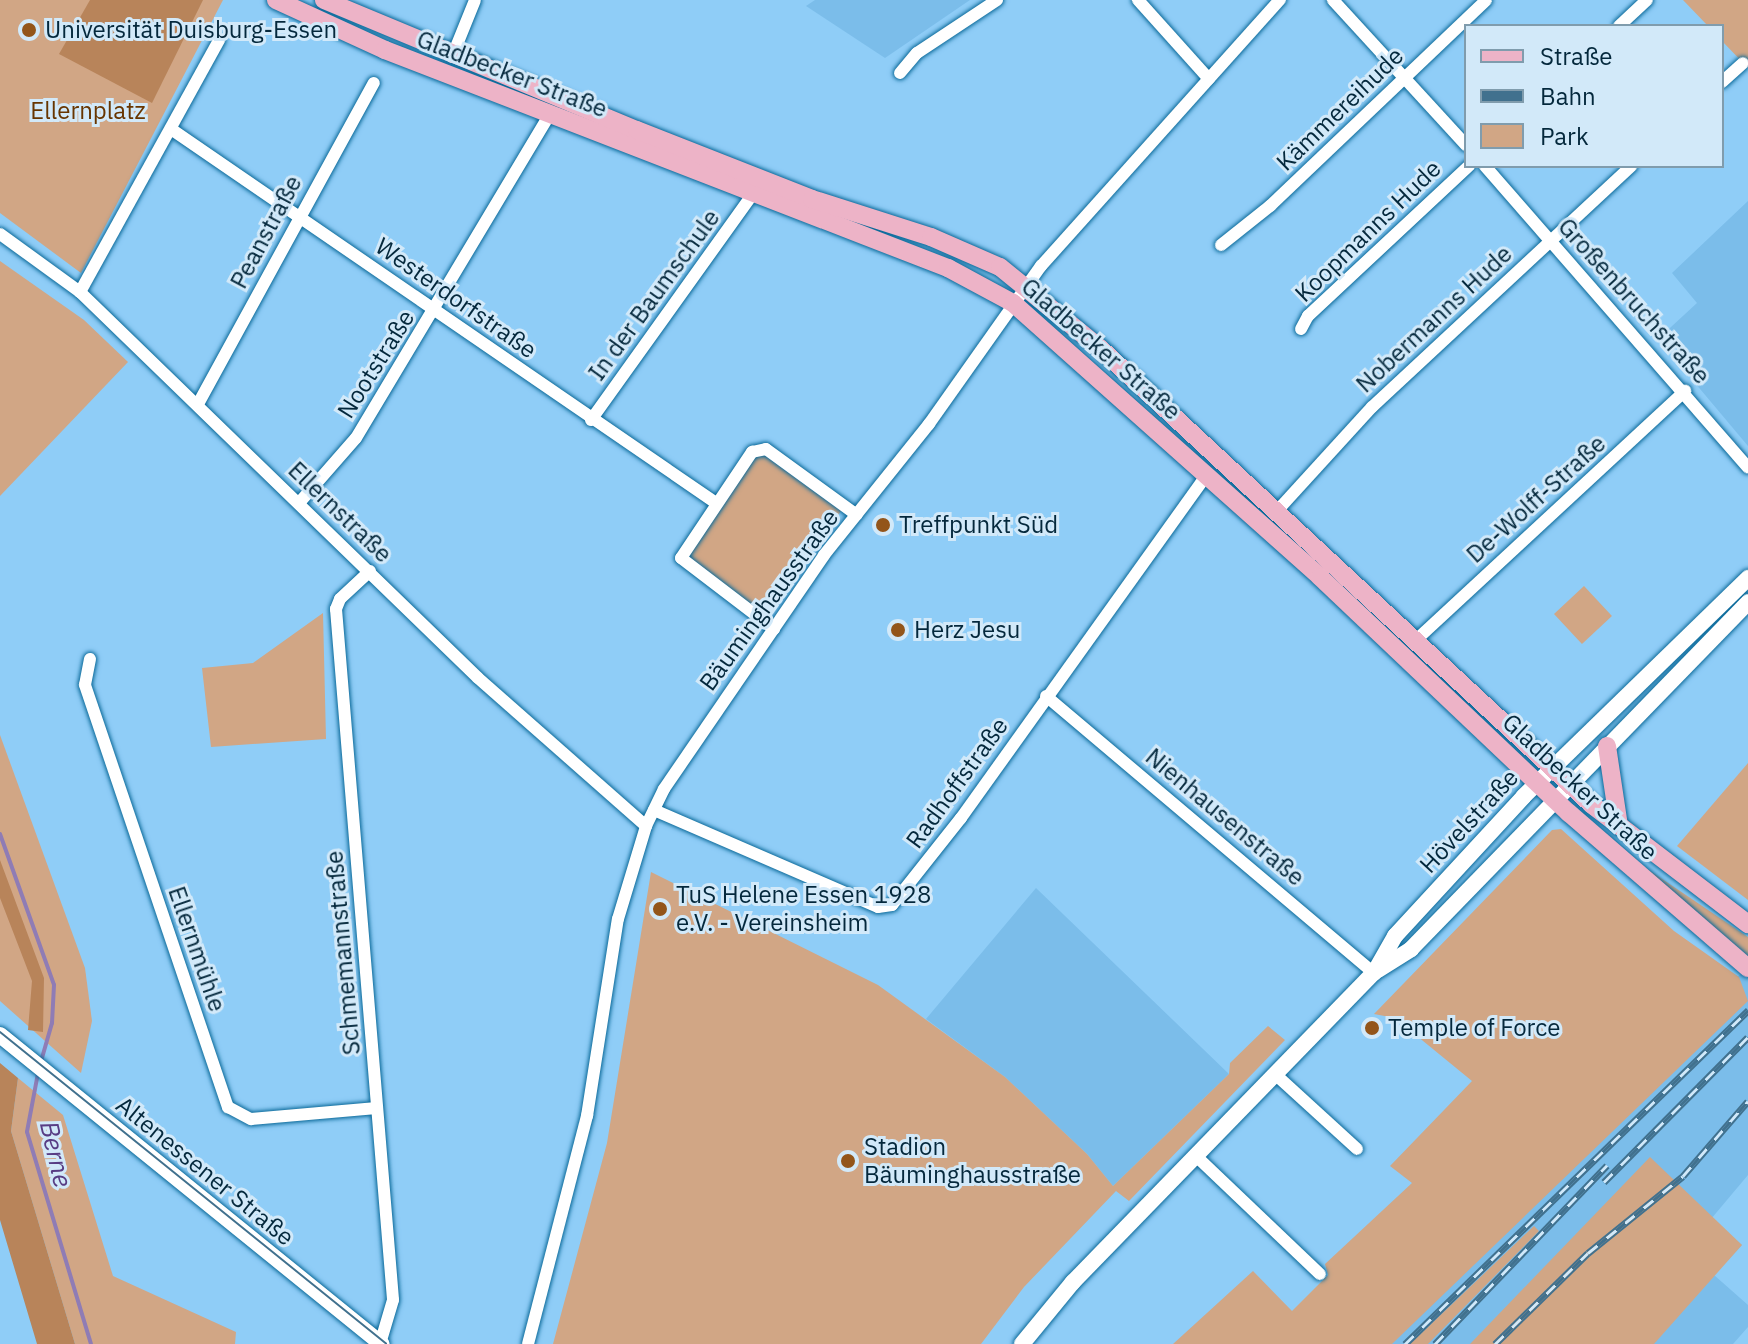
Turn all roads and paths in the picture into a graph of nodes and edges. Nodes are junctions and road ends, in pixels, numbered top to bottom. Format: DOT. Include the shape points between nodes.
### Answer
graph roads {
  1 [pos="276,0"];
  2 [pos="324,0"];
  3 [pos="475,0"];
  4 [pos="997,0"];
  5 [pos="1138,0"];
  6 [pos="1280,0"];
  7 [pos="1333,0"];
  8 [pos="1486,0"];
  9 [pos="1647,0"];
  10 [pos="1621,24"];
  11 [pos="219,40"];
  12 [pos="452,57"];
  13 [pos="1743,63"];
  14 [pos="900,73"];
  15 [pos="1405,78"];
  16 [pos="1209,79"];
  17 [pos="1724,80"];
  18 [pos="374,83"];
  19 [pos="549,115"];
  20 [pos="171,129"];
  21 [pos="1464,143"];
  22 [pos="1467,168"];
  23 [pos="1487,168"];
  24 [pos="1629,168"];
  25 [pos="752,195"];
  26 [pos="299,216"];
  27 [pos="0,234"];
  28 [pos="1551,240"];
  29 [pos="1221,245"];
  30 [pos="1027,285"];
  31 [pos="80,292"];
  32 [pos="1013,303"];
  33 [pos="435,311"];
  34 [pos="1301,329"];
  35 [pos="1685,391"];
  36 [pos="198,404"];
  37 [pos="591,420"];
  38 [pos="1748,467"];
  39 [pos="1207,474"];
  40 [pos="299,503"];
  41 [pos="716,503"];
  42 [pos="1276,512"];
  43 [pos="857,515"];
  44 [pos="370,571"];
  45 [pos="1748,578"];
  46 [pos="1748,602"];
  47 [pos="774,629"];
  48 [pos="1416,640"];
  49 [pos="90,659"];
  50 [pos="1046,696"];
  51 [pos="1607,746"];
  52 [pos="1554,767"];
  53 [pos="1538,782"];
  54 [pos="1571,784"];
  55 [pos="1555,799"];
  56 [pos="654,810"];
  57 [pos="646,826"];
  58 [pos="1619,826"];
  59 [pos="1748,924"];
  60 [pos="1748,968"];
  61 [pos="1374,973"];
  62 [pos="0,1035"];
  63 [pos="1275,1074"];
  64 [pos="377,1108"];
  65 [pos="1357,1149"];
  66 [pos="1196,1156"];
  67 [pos="1320,1274"];
  68 [pos="380,1344"];
  69 [pos="528,1344"];
  70 [pos="1022,1344"];
  1 -- 19 [label="main road, Gladbecker Straße"];
  2 -- 12 [label="main road, Gladbecker Straße"];
  3 -- 12 [label="street"];
  4 -- 14 [label="street" via="917,53"];
  5 -- 16 [label="street"];
  6 -- 16 [label="street, Bäuminghausstraße"];
  7 -- 15 [label="street"];
  8 -- 15 [label="street, Kämmereihude"];
  9 -- 10 [label="street"];
  11 -- 20 [label="street"];
  12 -- 30 [label="main road, Gladbecker Straße" via="812,199 945,243"];
  13 -- 17 [label="street"];
  15 -- 21 [label="street"];
  15 -- 29 [label="street, Kämmereihude" via="1239,235"];
  16 -- 30 [label="street, Bäuminghausstraße"];
  18 -- 26 [label="street, Peanstraße"];
  19 -- 25 [label="main road, Gladbecker Straße"];
  19 -- 33 [label="street, Nootstraße"];
  20 -- 26 [label="street, Westerdorfstraße"];
  20 -- 31 [label="street"];
  22 -- 34 [label="street, Koopmanns Hude" via="1308,316"];
  23 -- 28 [label="street, Großenbruchstraße"];
  24 -- 28 [label="street, Nobermanns Hude"];
  25 -- 32 [label="main road, Gladbecker Straße" via="948,268"];
  25 -- 37 [label="street, In der Baumschule"];
  26 -- 33 [label="street, Westerdorfstraße"];
  26 -- 36 [label="street, Peanstraße"];
  27 -- 31 [label="street, Ellernstraße"];
  28 -- 35 [label="street, Großenbruchstraße"];
  28 -- 42 [label="street, Nobermanns Hude" via="1372,407"];
  30 -- 32 [label="street, Bäuminghausstraße"];
  30 -- 42 [label="main road, Gladbecker Straße"];
  31 -- 36 [label="street, Ellernstraße"];
  32 -- 39 [label="main road, Gladbecker Straße"];
  32 -- 43 [label="street, Bäuminghausstraße"];
  33 -- 37 [label="street, Westerdorfstraße"];
  33 -- 40 [label="street, Nootstraße" via="356,438"];
  35 -- 38 [label="street, Großenbruchstraße"];
  35 -- 48 [label="street, De-Wolff-Straße"];
  36 -- 40 [label="street, Ellernstraße"];
  37 -- 41 [label="street, Westerdorfstraße"];
  39 -- 50 [label="street, Radhoffstraße"];
  39 -- 53 [label="main road, Gladbecker Straße"];
  40 -- 44 [label="street, Ellernstraße"];
  41 -- 43 [label="street" via="758,448"];
  41 -- 47 [label="street" via="681,558"];
  42 -- 48 [label="main road, Gladbecker Straße"];
  43 -- 47 [label="street, Bäuminghausstraße"];
  44 -- 57 [label="street, Ellernstraße" via="478,678"];
  44 -- 64 [label="street, Schmemannstraße" via="336,609"];
  45 -- 52 [label="main road, Hövelstraße"];
  46 -- 51 [label="main road, Hövelstraße"];
  47 -- 56 [label="street, Bäuminghausstraße"];
  48 -- 52 [label="main road, Gladbecker Straße"];
  49 -- 64 [label="street, Ellernmühle" via="85,685 228,1107 251,1119"];
  50 -- 56 [label="street, Radhoffstraße" via="898,901 885,908"];
  50 -- 61 [label="street, Nienhausenstraße"];
  51 -- 54 [label="main road, Hövelstraße"];
  51 -- 58 [label="main road"];
  52 -- 53 [label="main road, Hövelstraße"];
  52 -- 54 [label="main road, Gladbecker Straße"];
  53 -- 55 [label="main road, Gladbecker Straße"];
  53 -- 61 [label="main road, Hövelstraße" via="1395,936"];
  54 -- 55 [label="main road, Hövelstraße"];
  54 -- 58 [label="main road, Gladbecker Straße"];
  55 -- 60 [label="main road, Gladbecker Straße"];
  55 -- 61 [label="main road, Hövelstraße" via="1411,949"];
  56 -- 57 [label="street, Bäuminghausstraße"];
  57 -- 69 [label="street, Bäuminghausstraße" via="618,919 585,1124"];
  58 -- 59 [label="main road, Gladbecker Straße"];
  61 -- 63 [label="main road, Hövelstraße"];
  62 -- 68 [label="main road, Altenessener Straße"];
  63 -- 65 [label="street"];
  63 -- 66 [label="main road, Hövelstraße"];
  64 -- 68 [label="street, Schmemannstraße" via="393,1300"];
  66 -- 67 [label="street"];
  66 -- 70 [label="main road, Hövelstraße" via="1073,1282"];
}
